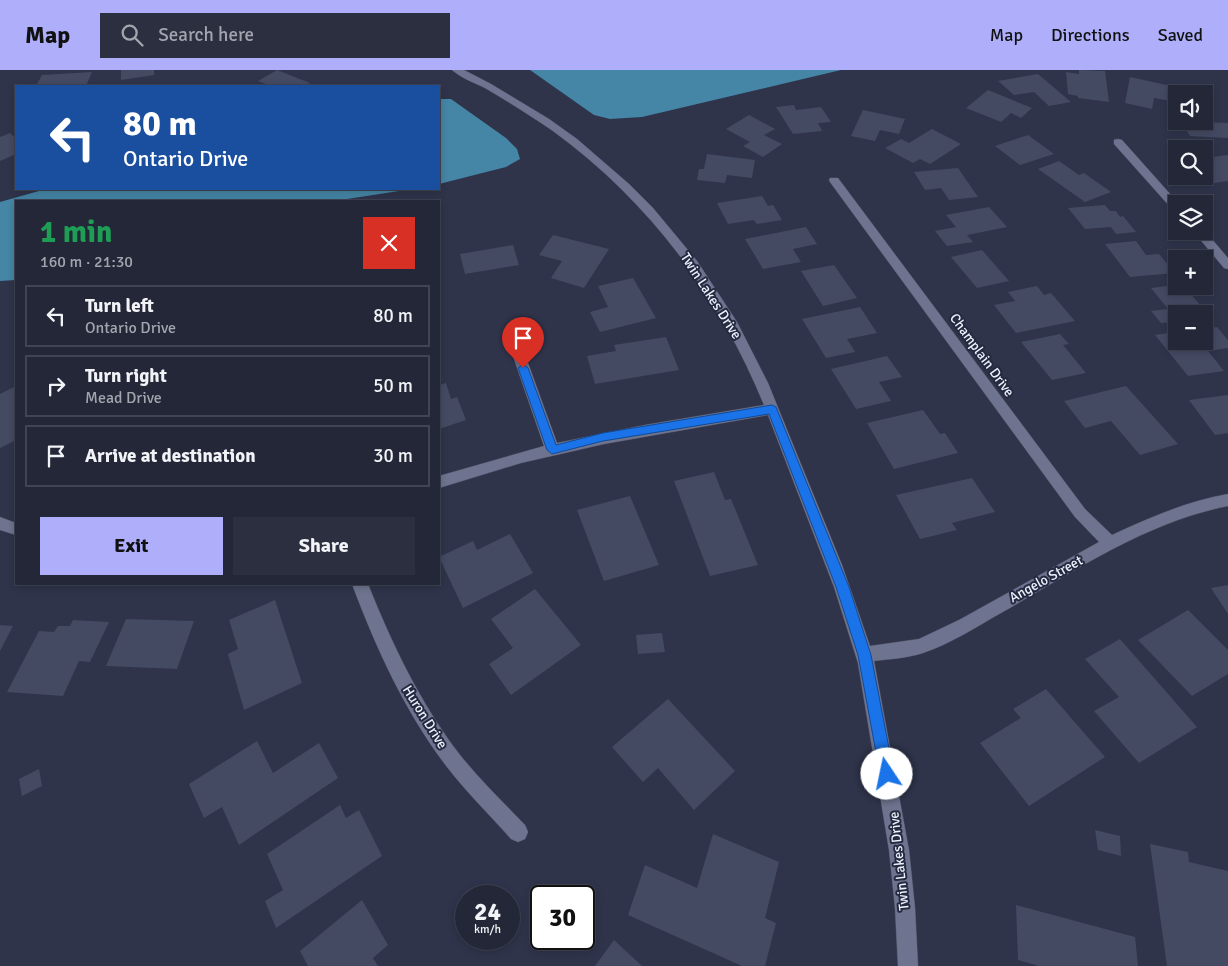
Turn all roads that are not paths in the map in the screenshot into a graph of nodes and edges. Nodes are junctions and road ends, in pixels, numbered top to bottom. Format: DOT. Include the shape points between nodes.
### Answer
graph roads {
  1 [pos="457,70"];
  2 [pos="1118,142"];
  3 [pos="834,180"];
  4 [pos="1168,198"];
  5 [pos="1206,240"];
  6 [pos="1228,265"];
  7 [pos="510,330"];
  8 [pos="772,409"];
  9 [pos="552,450"];
  10 [pos="440,482"];
  11 [pos="1228,500"];
  12 [pos="0,523"];
  13 [pos="15,529"];
  14 [pos="1110,543"];
  15 [pos="360,585"];
  16 [pos="864,655"];
  17 [pos="518,832"];
  18 [pos="908,966"];
  1 -- 8 [label="street, Twin Lakes Drive" via="500,92 566,134 633,195 671,237 720,305 746,350"];
  2 -- 4 [label="street"];
  3 -- 14 [label="street, Champlain Drive" via="1080,513"];
  5 -- 6 [label="street"];
  7 -- 9 [label="street"];
  8 -- 9 [label="street" via="603,437"];
  8 -- 16 [label="street, Twin Lakes Drive" via="842,587"];
  9 -- 10 [label="street"];
  11 -- 14 [label="street, Angelo Street" via="1162,520"];
  12 -- 13 [label="street"];
  14 -- 16 [label="street, Angelo Street" via="965,625 920,646"];
  15 -- 17 [label="street, Huron Drive" via="375,624 412,699 448,754"];
  16 -- 18 [label="street, Twin Lakes Drive" via="898,832"];
}
